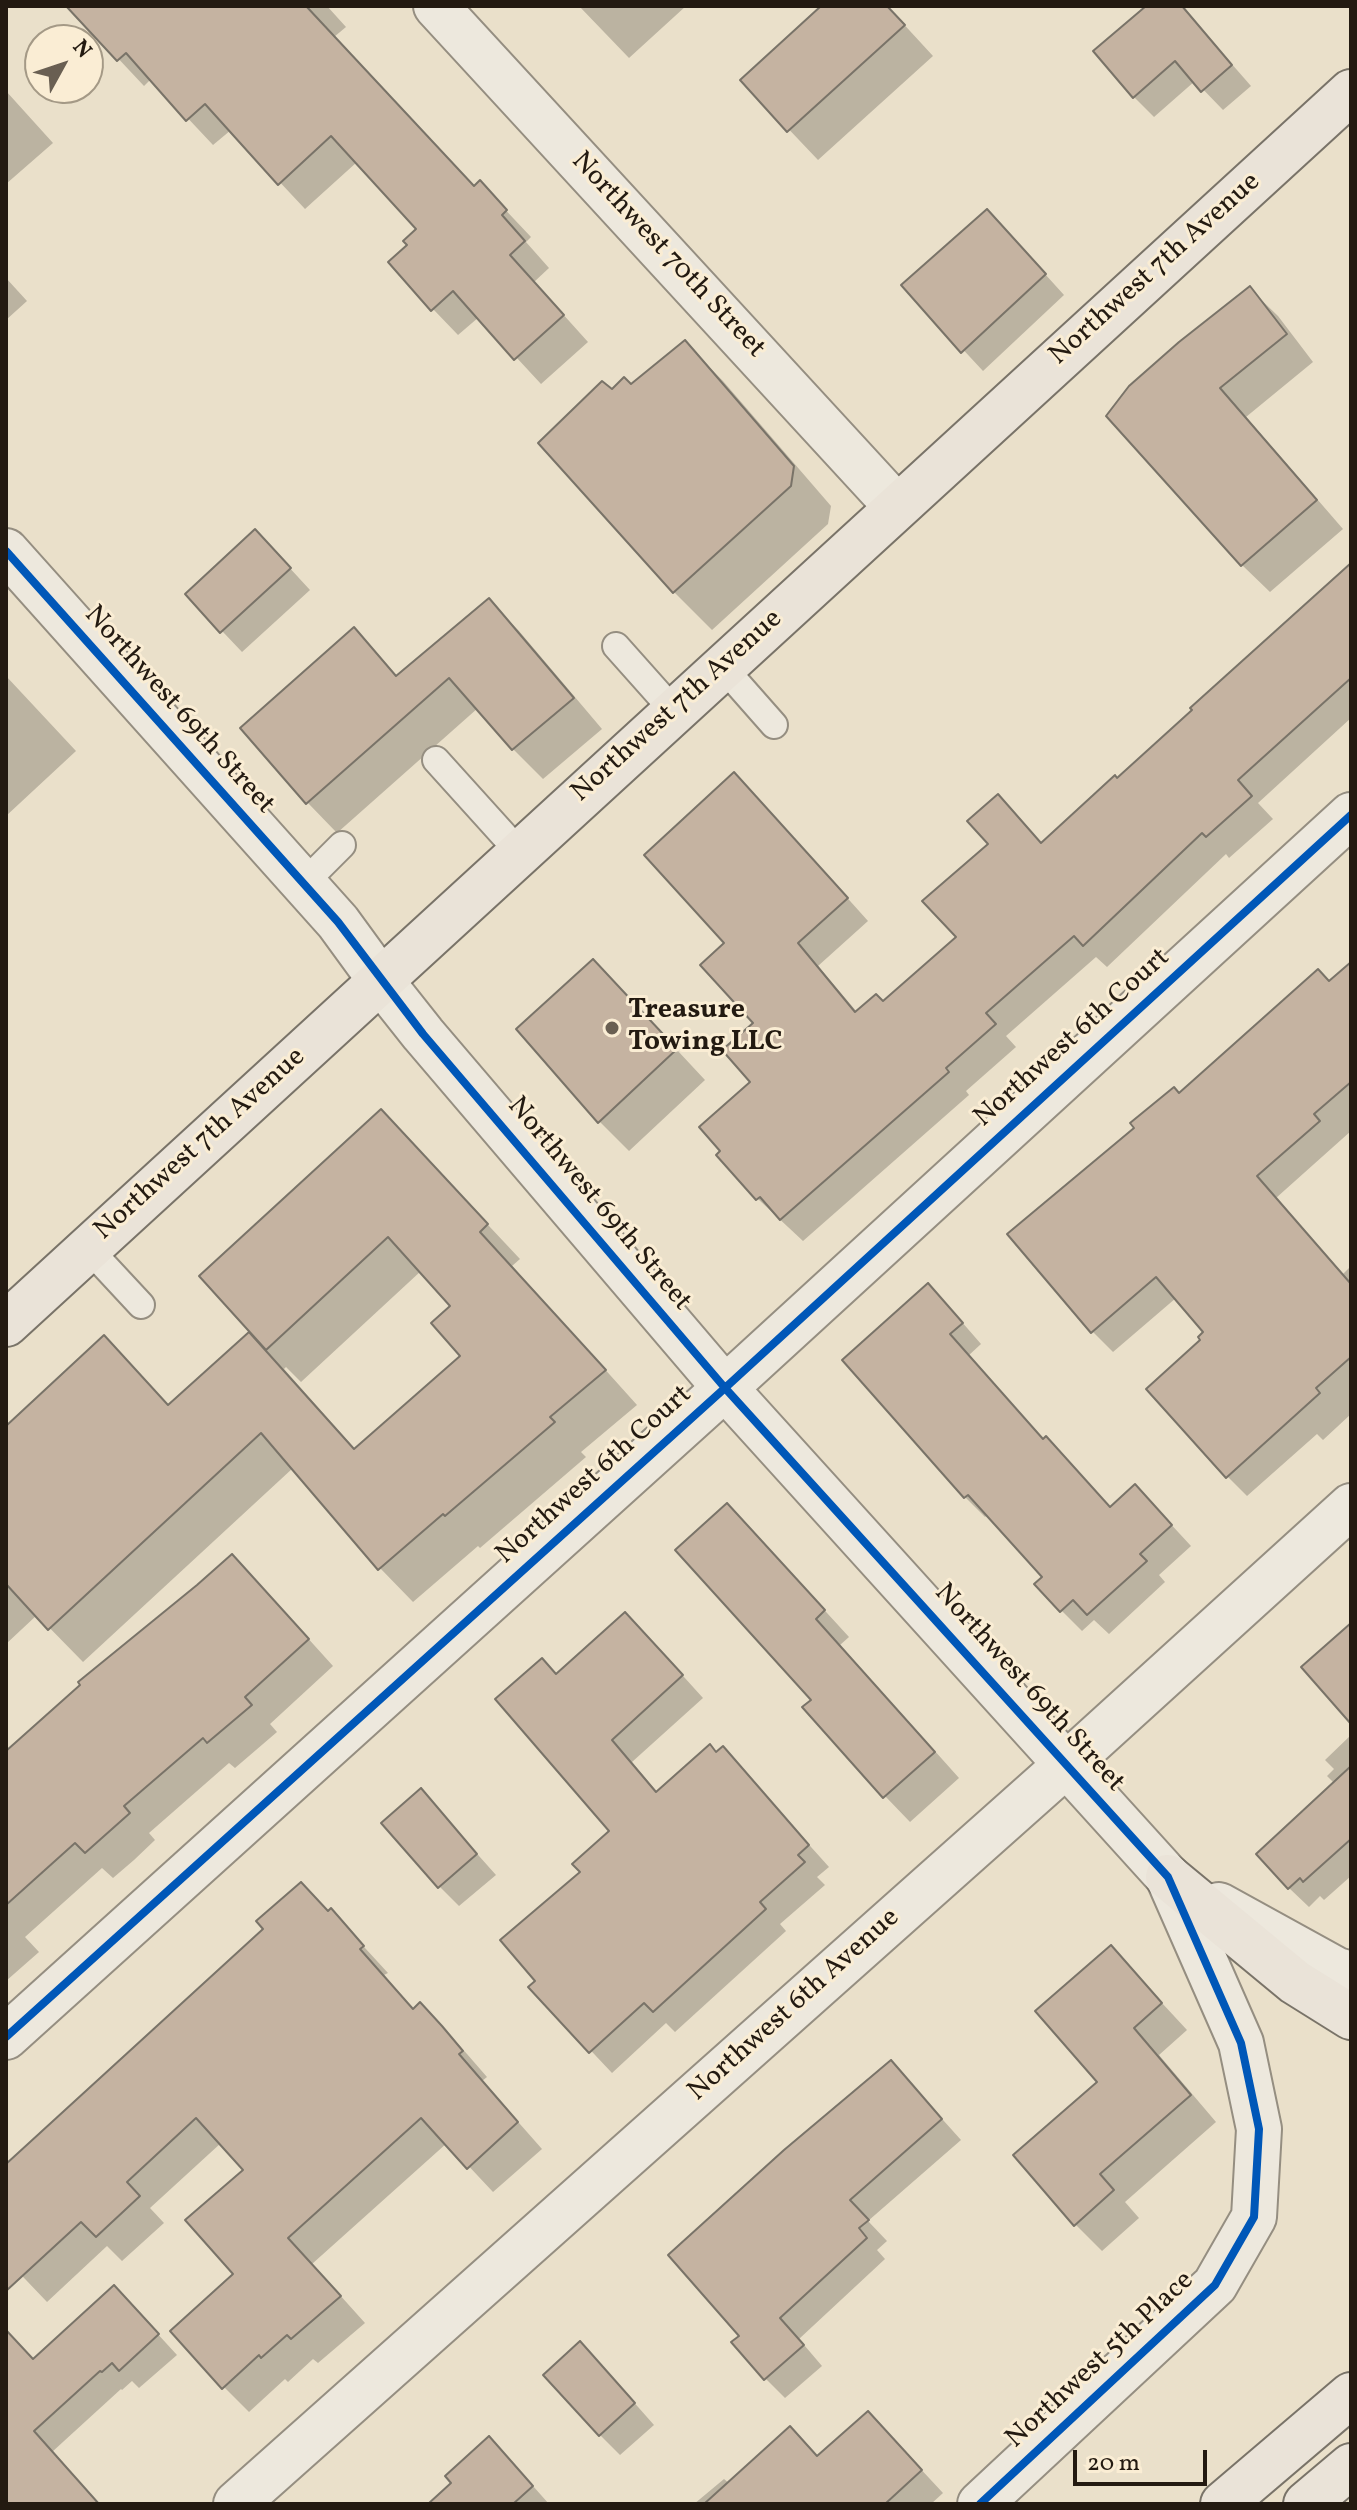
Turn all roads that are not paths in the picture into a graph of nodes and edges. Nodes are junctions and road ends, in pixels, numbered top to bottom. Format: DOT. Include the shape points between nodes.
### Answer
graph roads {
  1 [pos="436,6"];
  2 [pos="1351,92"];
  3 [pos="897,507"];
  4 [pos="6,551"];
  5 [pos="616,646"];
  6 [pos="722,666"];
  7 [pos="673,710"];
  8 [pos="774,725"];
  9 [pos="436,760"];
  10 [pos="1351,815"];
  11 [pos="342,845"];
  12 [pos="520,853"];
  13 [pos="303,884"];
  14 [pos="381,981"];
  15 [pos="88,1248"];
  16 [pos="141,1305"];
  17 [pos="6,1324"];
  18 [pos="725,1388"];
  19 [pos="1351,1506"];
  20 [pos="1067,1764"];
  21 [pos="1168,1877"];
  22 [pos="1351,1974"];
  23 [pos="1351,2017"];
  24 [pos="6,2037"];
  25 [pos="1351,2395"];
  26 [pos="1351,2466"];
  27 [pos="236,2504"];
  28 [pos="980,2504"];
  29 [pos="1223,2504"];
  30 [pos="1306,2504"];
  1 -- 3 [label="street, Northwest 70th Street"];
  2 -- 3 [label="main road, Northwest 7th Avenue"];
  3 -- 6 [label="main road, Northwest 7th Avenue"];
  4 -- 13 [label="street, Northwest 69th Street"];
  5 -- 7 [label="lane"];
  6 -- 7 [label="main road, Northwest 7th Avenue"];
  6 -- 8 [label="lane"];
  7 -- 12 [label="main road, Northwest 7th Avenue"];
  9 -- 12 [label="lane"];
  10 -- 18 [label="street, Northwest 6th Court"];
  11 -- 13 [label="lane"];
  12 -- 14 [label="main road, Northwest 7th Avenue"];
  13 -- 14 [label="street, Northwest 69th Street"];
  14 -- 15 [label="main road, Northwest 7th Avenue"];
  14 -- 18 [label="street, Northwest 69th Street"];
  15 -- 16 [label="lane"];
  15 -- 17 [label="main road, Northwest 7th Avenue"];
  18 -- 20 [label="street, Northwest 69th Street"];
  18 -- 24 [label="street, Northwest 6th Court"];
  19 -- 20 [label="street, Northwest 6th Avenue"];
  20 -- 21 [label="street, Northwest 69th Street"];
  20 -- 27 [label="street, Northwest 6th Avenue"];
  21 -- 22 [label="street"];
  21 -- 23 [label="main road" via="1295,1982"];
  21 -- 28 [label="street, Northwest 5th Place" via="1241,2043 1259,2129 1254,2217 1215,2285"];
  25 -- 29 [label="main road"];
  26 -- 30 [label="main road"];
}
